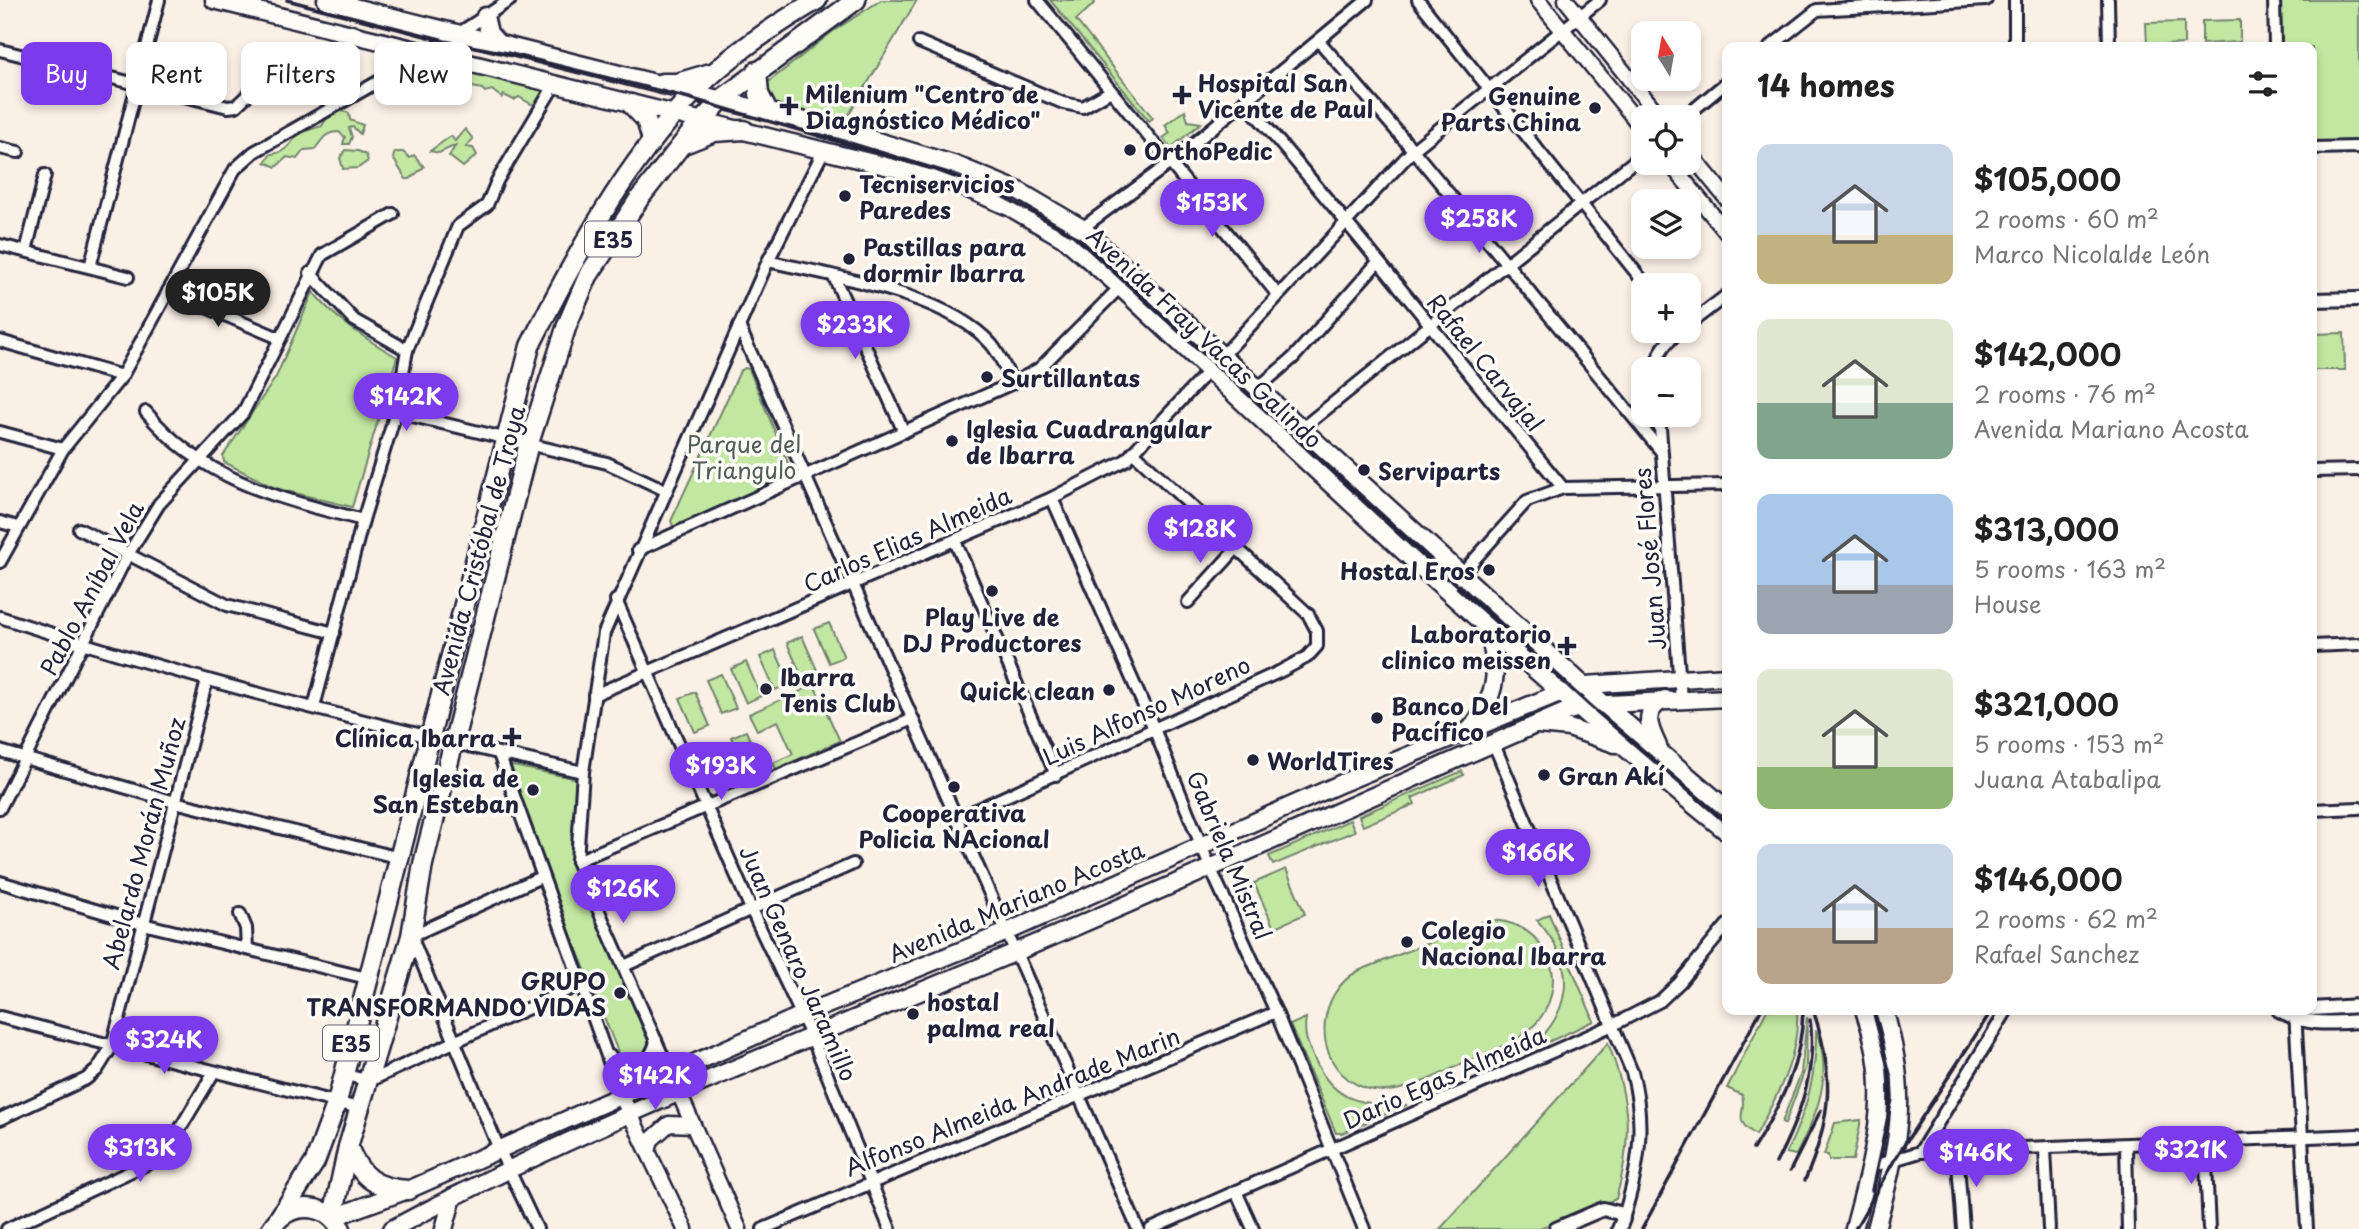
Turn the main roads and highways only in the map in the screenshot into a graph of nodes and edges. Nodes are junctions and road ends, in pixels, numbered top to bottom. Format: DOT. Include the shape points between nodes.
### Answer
graph roads {
  1 [pos="214,0"];
  2 [pos="326,0"];
  3 [pos="817,0"];
  4 [pos="856,0"];
  5 [pos="1538,0"];
  6 [pos="1566,0"];
  7 [pos="485,16"];
  8 [pos="496,41"];
  9 [pos="718,70"];
  10 [pos="757,71"];
  11 [pos="662,83"];
  12 [pos="694,92"];
  13 [pos="723,99"];
  14 [pos="631,104"];
  15 [pos="1650,105"];
  16 [pos="767,110"];
  17 [pos="674,114"];
  18 [pos="1631,114"];
  19 [pos="704,120"];
  20 [pos="744,130"];
  21 [pos="652,140"];
  22 [pos="680,146"];
  23 [pos="1701,167"];
  24 [pos="1680,175"];
  25 [pos="1722,193"];
  26 [pos="1722,227"];
  27 [pos="1486,627"];
  28 [pos="1722,676"];
  29 [pos="1585,685"];
  30 [pos="1563,692"];
  31 [pos="1722,698"];
  32 [pos="1673,699"];
  33 [pos="1605,705"];
  34 [pos="1577,708"];
  35 [pos="1536,725"];
  36 [pos="1470,729"];
  37 [pos="1621,746"];
  38 [pos="1662,755"];
  39 [pos="1722,805"];
  40 [pos="1722,828"];
  41 [pos="1865,1015"];
  42 [pos="1885,1015"];
  43 [pos="671,1075"];
  44 [pos="678,1091"];
  45 [pos="621,1095"];
  46 [pos="630,1114"];
  47 [pos="693,1125"];
  48 [pos="348,1147"];
  49 [pos="648,1152"];
  50 [pos="408,1190"];
  51 [pos="453,1196"];
  52 [pos="336,1221"];
  53 [pos="275,1224"];
  54 [pos="392,1229"];
  55 [pos="444,1229"];
  56 [pos="685,1229"];
  57 [pos="739,1229"];
  58 [pos="1854,1229"];
  59 [pos="1876,1229"];
  1 -- 14 [label="main road, Avenida Fray Vacas Galindo"];
  2 -- 8 [label="main road, Avenida Fray Vacas Galindo"];
  3 -- 9 [label="highway, Avenida Cristóbal de Troya / E35"];
  4 -- 10 [label="highway, Avenida Cristóbal de Troya / E35"];
  5 -- 18 [label="main road"];
  6 -- 15 [label="main road"];
  7 -- 8 [label="main road"];
  8 -- 11 [label="main road, Avenida Fray Vacas Galindo"];
  9 -- 11 [label="highway"];
  9 -- 12 [label="highway, Avenida Cristóbal de Troya / E35"];
  10 -- 13 [label="highway, Avenida Cristóbal de Troya / E35"];
  10 -- 16 [label="highway" via="759,94"];
  11 -- 12 [label="main road, Avenida Fray Vacas Galindo"];
  12 -- 13 [label="main road, Avenida Fray Vacas Galindo"];
  12 -- 17 [label="highway, Avenida Cristóbal de Troya / E35"];
  13 -- 16 [label="main road, Avenida Fray Vacas Galindo"];
  13 -- 19 [label="highway, Avenida Cristóbal de Troya / E35"];
  14 -- 17 [label="main road, Avenida Fray Vacas Galindo"];
  14 -- 21 [label="highway" via="646,120"];
  16 -- 29 [label="main road, Avenida Fray Vacas Galindo" via="956,165 1019,191 1082,228"];
  17 -- 19 [label="main road, Avenida Fray Vacas Galindo"];
  17 -- 21 [label="highway, Avenida Cristóbal de Troya / E35"];
  19 -- 20 [label="main road, Avenida Fray Vacas Galindo"];
  19 -- 22 [label="highway, Avenida Cristóbal de Troya / E35"];
  20 -- 22 [label="highway" via="700,136"];
  20 -- 27 [label="main road, Avenida Fray Vacas Galindo" via="954,183 1011,208 1066,240"];
  21 -- 53 [label="highway, Avenida Cristóbal de Troya / E35" via="573,260 530,346 337,1102 315,1162"];
  22 -- 48 [label="highway, Avenida Cristóbal de Troya / E35" via="588,276 566,326 529,443 452,743 422,864 411,936"];
  23 -- 25 [label="main road"];
  24 -- 26 [label="main road"];
  27 -- 30 [label="main road, Avenida Fray Vacas Galindo"];
  27 -- 36 [label="main road" via="1496,657 1496,677 1484,712"];
  28 -- 29 [label="main road, Avenida Mariano Acosta"];
  29 -- 30 [label="main road, Avenida Mariano Acosta"];
  29 -- 33 [label="main road, Avenida Fray Vacas Galindo"];
  30 -- 34 [label="main road, Avenida Fray Vacas Galindo"];
  30 -- 36 [label="main road, Avenida Mariano Acosta"];
  31 -- 32 [label="main road, Avenida Mariano Acosta"];
  32 -- 33 [label="main road, Avenida Mariano Acosta"];
  32 -- 38 [label="main road" via="1649,713 1648,724"];
  33 -- 34 [label="main road, Avenida Mariano Acosta"];
  33 -- 38 [label="main road, Avenida Fray Vacas Galindo"];
  34 -- 35 [label="main road, Avenida Mariano Acosta"];
  34 -- 37 [label="main road, Avenida Fray Vacas Galindo"];
  35 -- 37 [label="main road" via="1569,728"];
  35 -- 44 [label="main road, Avenida Mariano Acosta" via="1016,952"];
  36 -- 43 [label="main road, Avenida Mariano Acosta"];
  37 -- 40 [label="main road, Avenida Fray Vacas Galindo"];
  38 -- 39 [label="main road, Avenida Fray Vacas Galindo"];
  41 -- 58 [label="main road" via="1880,1090 1880,1124"];
  42 -- 59 [label="main road" via="1900,1090 1895,1159"];
  43 -- 44 [label="main road"];
  43 -- 45 [label="main road, Avenida Mariano Acosta"];
  44 -- 46 [label="main road, Avenida Mariano Acosta"];
  44 -- 47 [label="main road"];
  45 -- 46 [label="main road"];
  45 -- 50 [label="main road, Avenida Mariano Acosta"];
  46 -- 49 [label="main road"];
  46 -- 51 [label="main road, Avenida Mariano Acosta"];
  47 -- 49 [label="main road" via="669,1124 651,1140"];
  47 -- 57 [label="main road"];
  48 -- 50 [label="highway" via="359,1172 377,1184"];
  48 -- 52 [label="highway, Avenida Cristóbal de Troya / E35"];
  49 -- 56 [label="main road"];
  50 -- 52 [label="main road, Avenida Mariano Acosta"];
  51 -- 54 [label="main road, Avenida Mariano Acosta"];
  51 -- 55 [label="main road"];
  52 -- 53 [label="highway, E35" via="308,1207 297,1208"];
}
